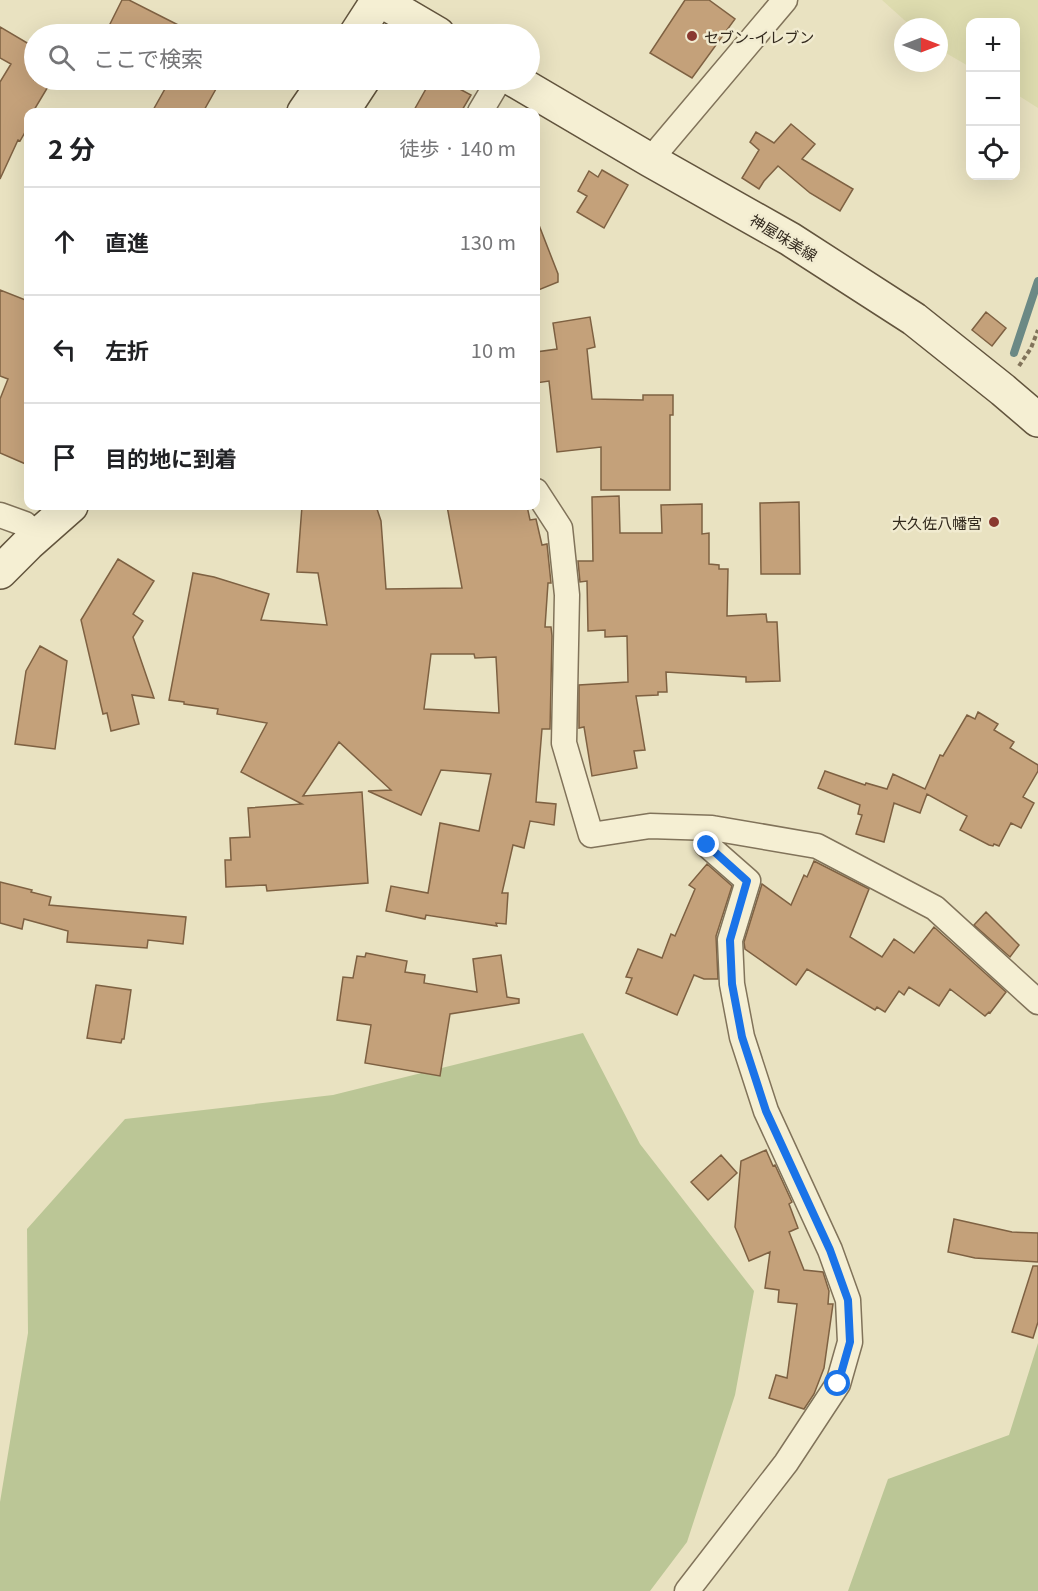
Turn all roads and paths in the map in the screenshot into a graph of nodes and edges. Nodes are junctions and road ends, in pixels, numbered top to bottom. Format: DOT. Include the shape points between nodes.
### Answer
graph roads {
  1 [pos="785,0"];
  2 [pos="394,10"];
  3 [pos="372,24"];
  4 [pos="420,24"];
  5 [pos="319,90"];
  6 [pos="356,90"];
  7 [pos="493,90"];
  8 [pos="531,90"];
  9 [pos="307,108"];
  10 [pos="345,108"];
  11 [pos="482,108"];
  12 [pos="650,160"];
  13 [pos="1038,330"];
  14 [pos="1003,390"];
  15 [pos="1038,420"];
  16 [pos="540,497"];
  17 [pos="66,510"];
  18 [pos="21,515"];
  19 [pos="0,555"];
  20 [pos="0,572"];
  21 [pos="712,828"];
  22 [pos="1038,1002"];
  23 [pos="687,1591"];
  1 -- 12 [label="street"];
  2 -- 3 [label="main road"];
  2 -- 4 [label="main road"];
  5 -- 9 [label="main road"];
  6 -- 10 [label="main road"];
  7 -- 11 [label="street"];
  8 -- 12 [label="main road, 神屋味美線"];
  12 -- 14 [label="main road, 神屋味美線" via="790,239 914,319"];
  13 -- 14 [label="path" via="1031,348"];
  14 -- 15 [label="main road, 神屋味美線"];
  16 -- 21 [label="street" via="560,528 567,595 564,743 591,835 650,826"];
  17 -- 20 [label="main road"];
  18 -- 19 [label="main road"];
  21 -- 22 [label="street" via="816,846 935,908"];
  21 -- 23 [label="street" via="707,845 747,881 730,940 732,984 742,1037 766,1111 830,1250 848,1300 850,1342 838,1384 786,1463"];
}
